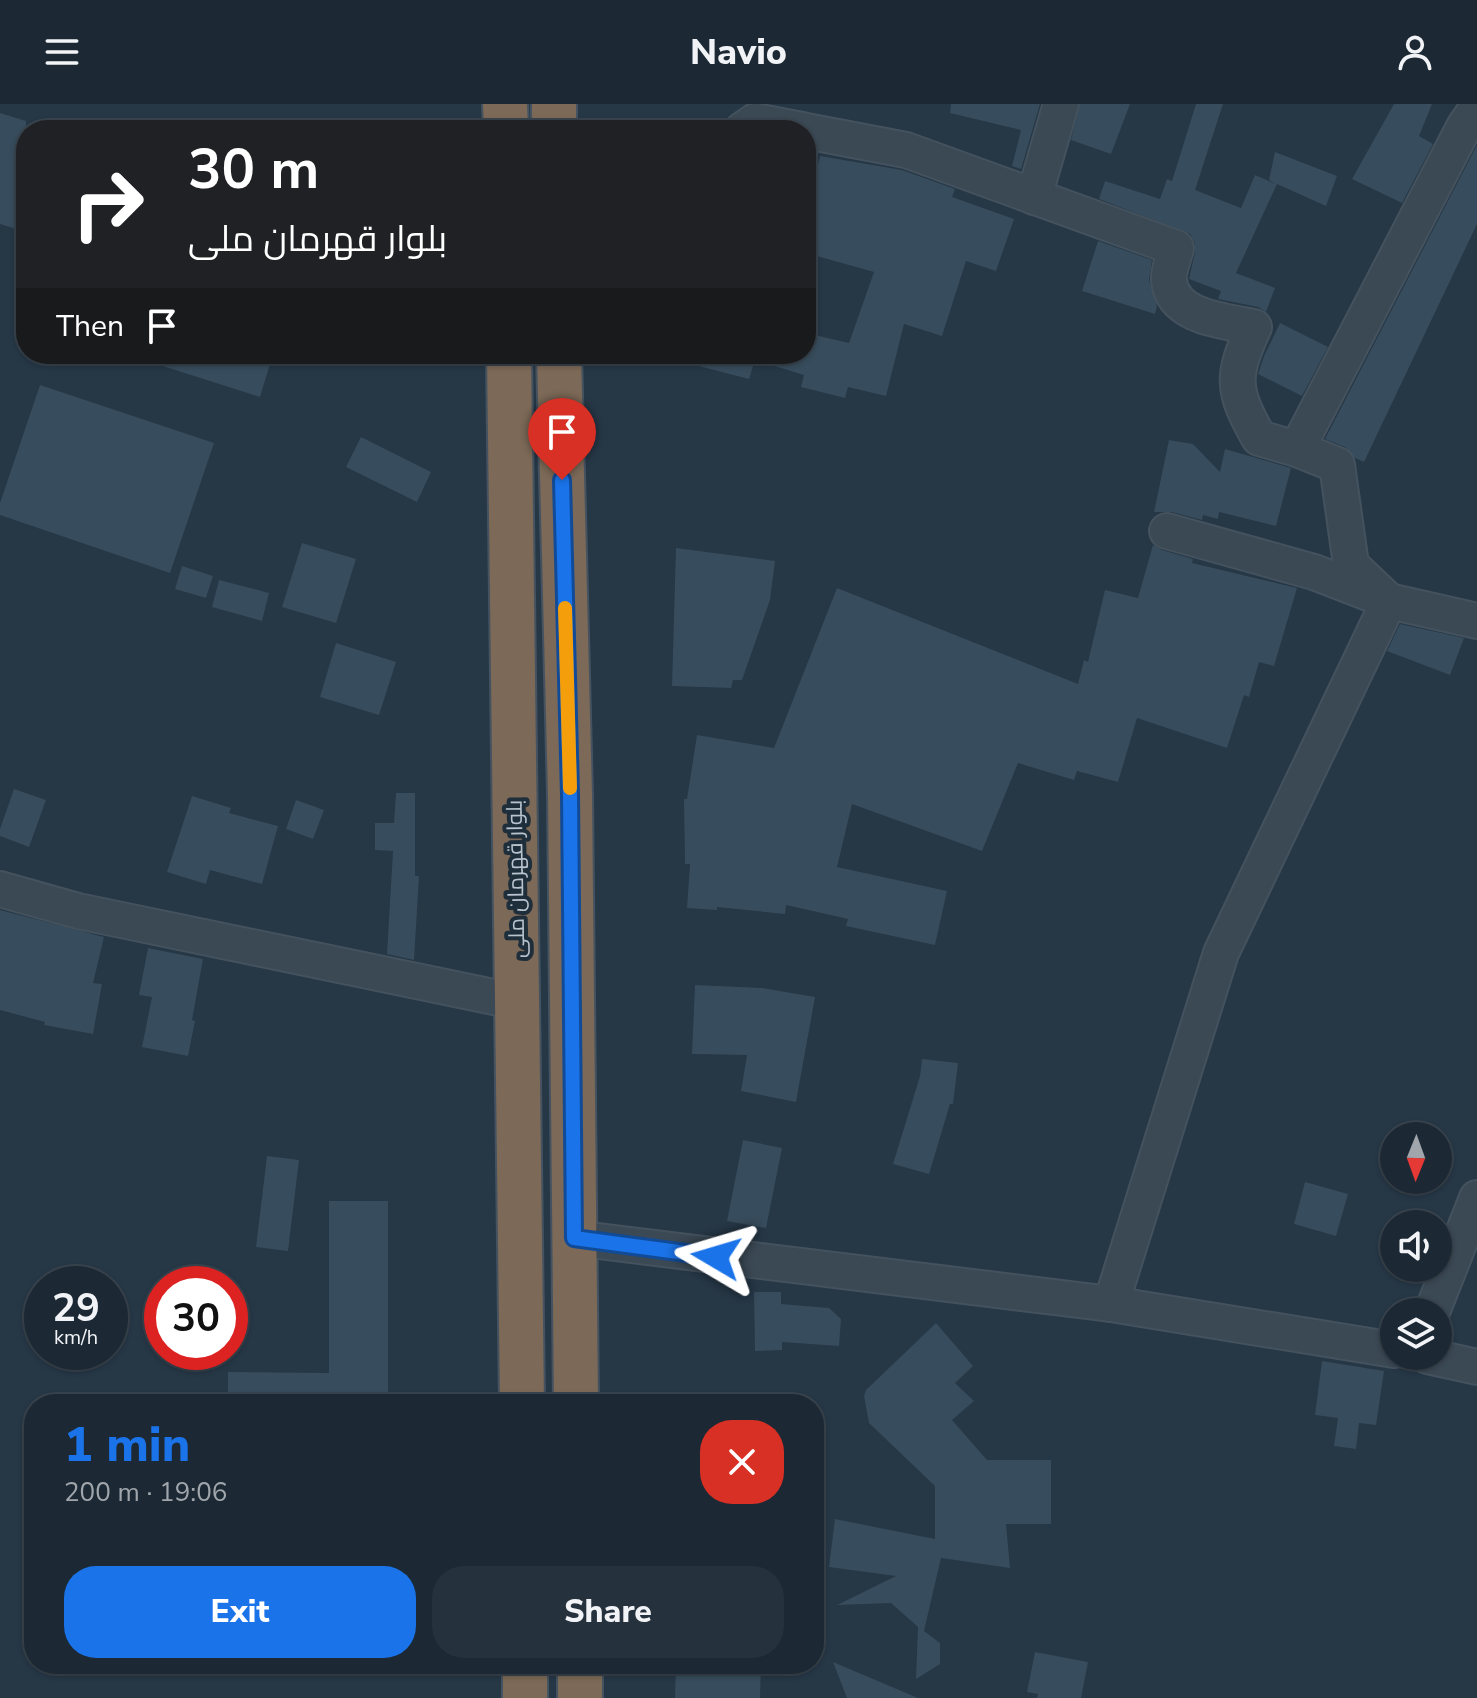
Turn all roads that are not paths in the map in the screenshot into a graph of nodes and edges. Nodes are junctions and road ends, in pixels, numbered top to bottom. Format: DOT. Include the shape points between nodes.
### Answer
graph roads {
  1 [pos="1061,104"];
  2 [pos="1477,108"];
  3 [pos="816,132"];
  4 [pos="1034,197"];
  5 [pos="509,364"];
  6 [pos="559,364"];
  7 [pos="1297,449"];
  8 [pos="1167,531"];
  9 [pos="1389,601"];
  10 [pos="1477,621"];
  11 [pos="0,889"];
  12 [pos="518,1002"];
  13 [pos="1477,1198"];
  14 [pos="574,1238"];
  15 [pos="1438,1298"];
  16 [pos="1111,1304"];
  17 [pos="1380,1348"];
  18 [pos="1452,1362"];
  19 [pos="1477,1367"];
  20 [pos="522,1394"];
  21 [pos="576,1394"];
  22 [pos="525,1674"];
  23 [pos="580,1674"];
  24 [pos="525,1698"];
  25 [pos="580,1698"];
  1 -- 4 [label="street"];
  2 -- 7 [label="street"];
  3 -- 4 [label="street" via="906,150"];
  4 -- 7 [label="street" via="1176,248 1169,280 1177,301 1202,315 1254,327 1236,376 1243,411 1259,438"];
  5 -- 12 [label="highway, بلوار قهرمان ملی"];
  6 -- 14 [label="highway"];
  7 -- 9 [label="street" via="1337,465 1351,565"];
  8 -- 9 [label="street" via="1314,572"];
  9 -- 10 [label="street"];
  9 -- 16 [label="street" via="1221,953"];
  11 -- 12 [label="street" via="78,911"];
  12 -- 20 [label="highway, بلوار قهرمان ملی"];
  13 -- 15 [label="street"];
  14 -- 16 [label="street"];
  14 -- 21 [label="highway"];
  16 -- 17 [label="street"];
  18 -- 19 [label="street"];
  22 -- 24 [label="highway"];
  23 -- 25 [label="highway"];
}
